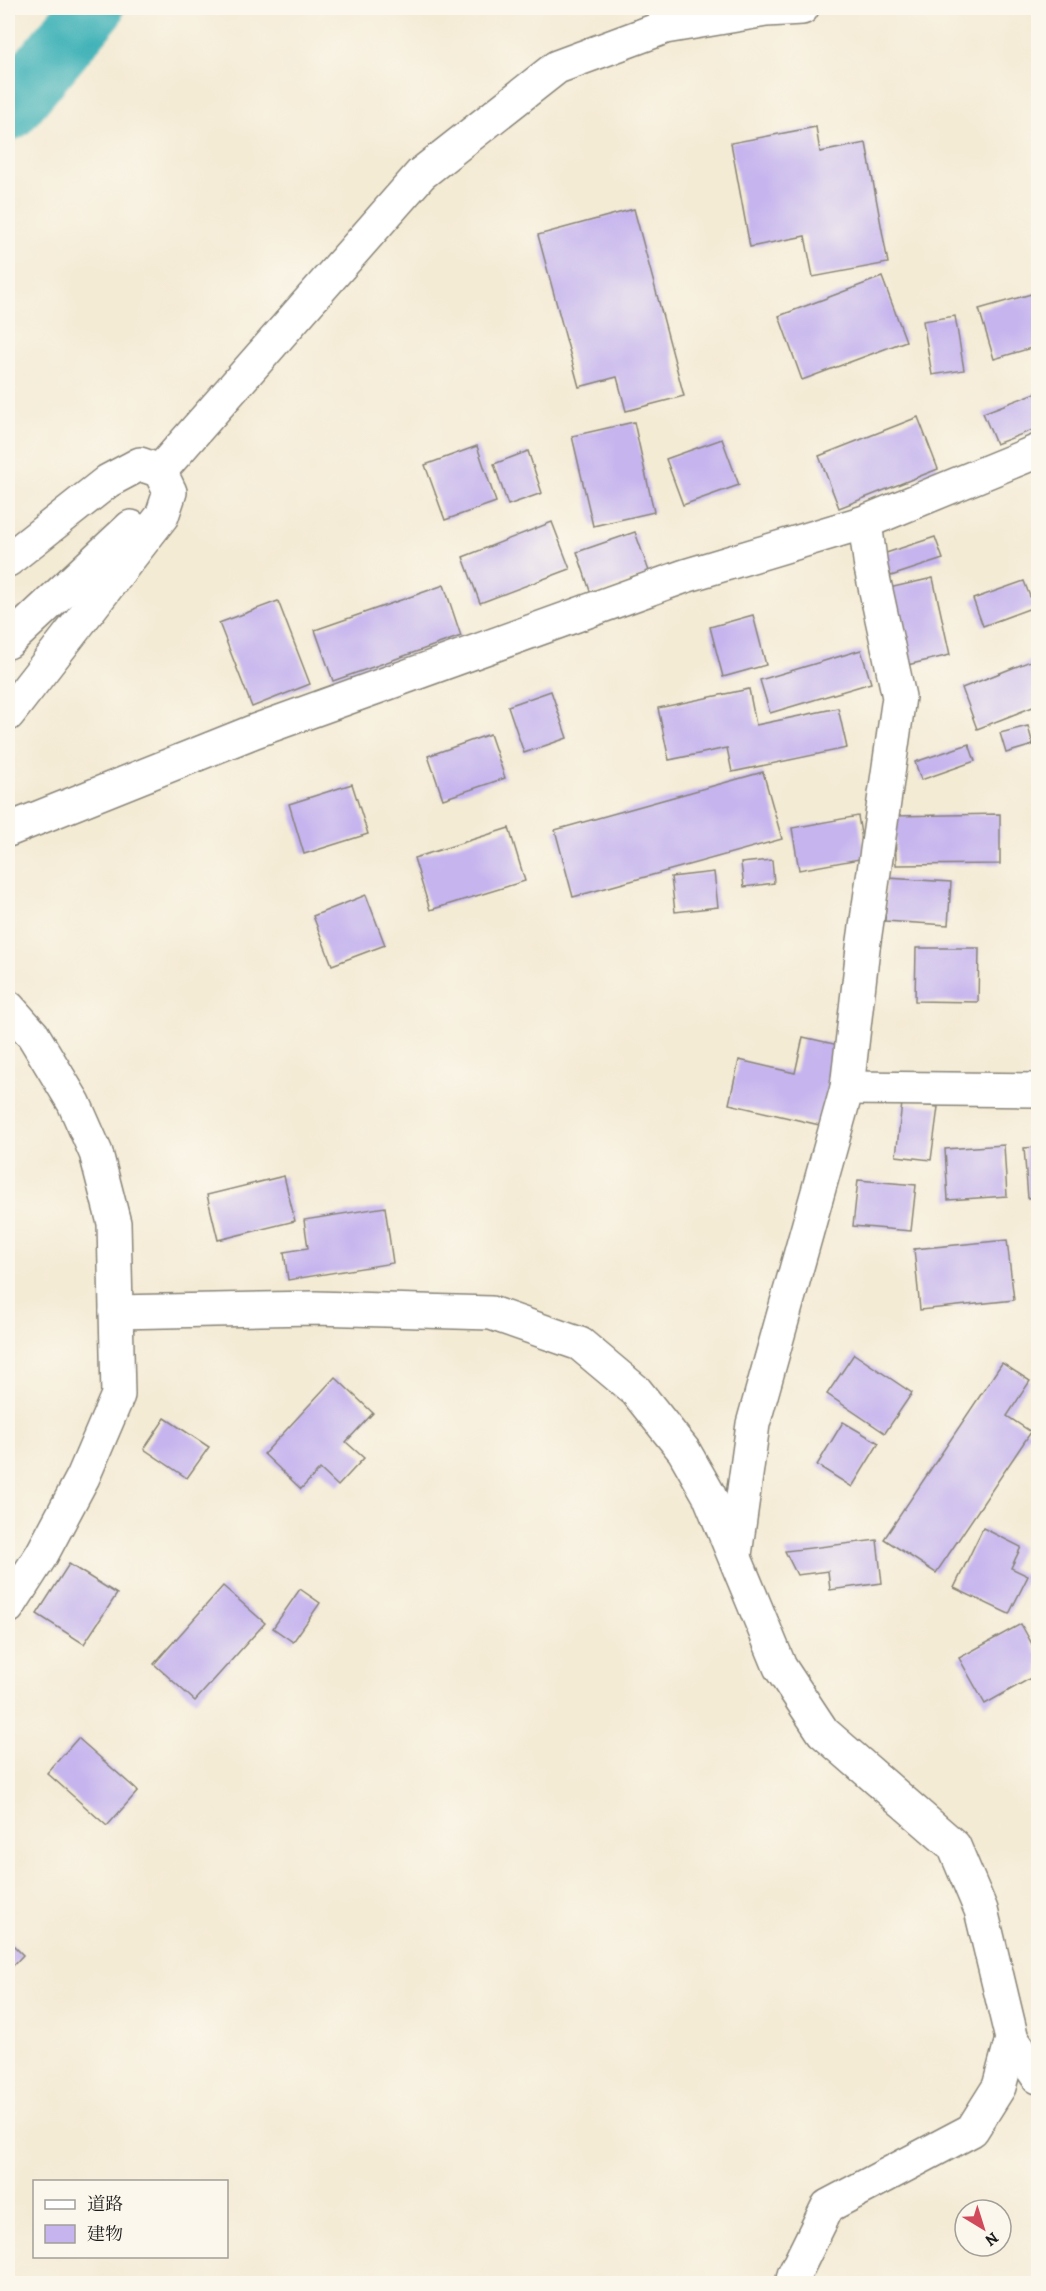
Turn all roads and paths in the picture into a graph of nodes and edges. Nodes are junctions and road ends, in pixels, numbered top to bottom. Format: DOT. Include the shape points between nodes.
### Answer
graph roads {
  1 [pos="802,8"];
  2 [pos="1038,451"];
  3 [pos="165,482"];
  4 [pos="866,522"];
  5 [pos="8,560"];
  6 [pos="8,642"];
  7 [pos="8,714"];
  8 [pos="8,830"];
  9 [pos="8,1007"];
  10 [pos="847,1088"];
  11 [pos="1038,1090"];
  12 [pos="116,1312"];
  13 [pos="735,1557"];
  14 [pos="8,1607"];
  15 [pos="1012,2039"];
  16 [pos="1038,2077"];
  17 [pos="792,2283"];
  1 -- 3 [label="street" via="766,10 666,27 557,67 421,174"];
  2 -- 4 [label="street"];
  3 -- 5 [label="street" via="140,464 108,481"];
  3 -- 6 [label="street"];
  3 -- 7 [label="street" via="162,516"];
  4 -- 8 [label="street" via="663,584 255,731"];
  4 -- 10 [label="street" via="871,568 899,697"];
  9 -- 12 [label="street" via="33,1035 74,1103 96,1154 114,1223"];
  10 -- 11 [label="street"];
  10 -- 13 [label="street" via="753,1424"];
  12 -- 13 [label="street" via="315,1308 491,1313 580,1344 636,1391 684,1451 709,1495"];
  12 -- 14 [label="street" via="118,1395 84,1477"];
  13 -- 15 [label="street" via="780,1667 823,1732 954,1846 981,1910"];
  15 -- 16 [label="street"];
  15 -- 17 [label="street" via="999,2087 972,2130 828,2206"];
}
